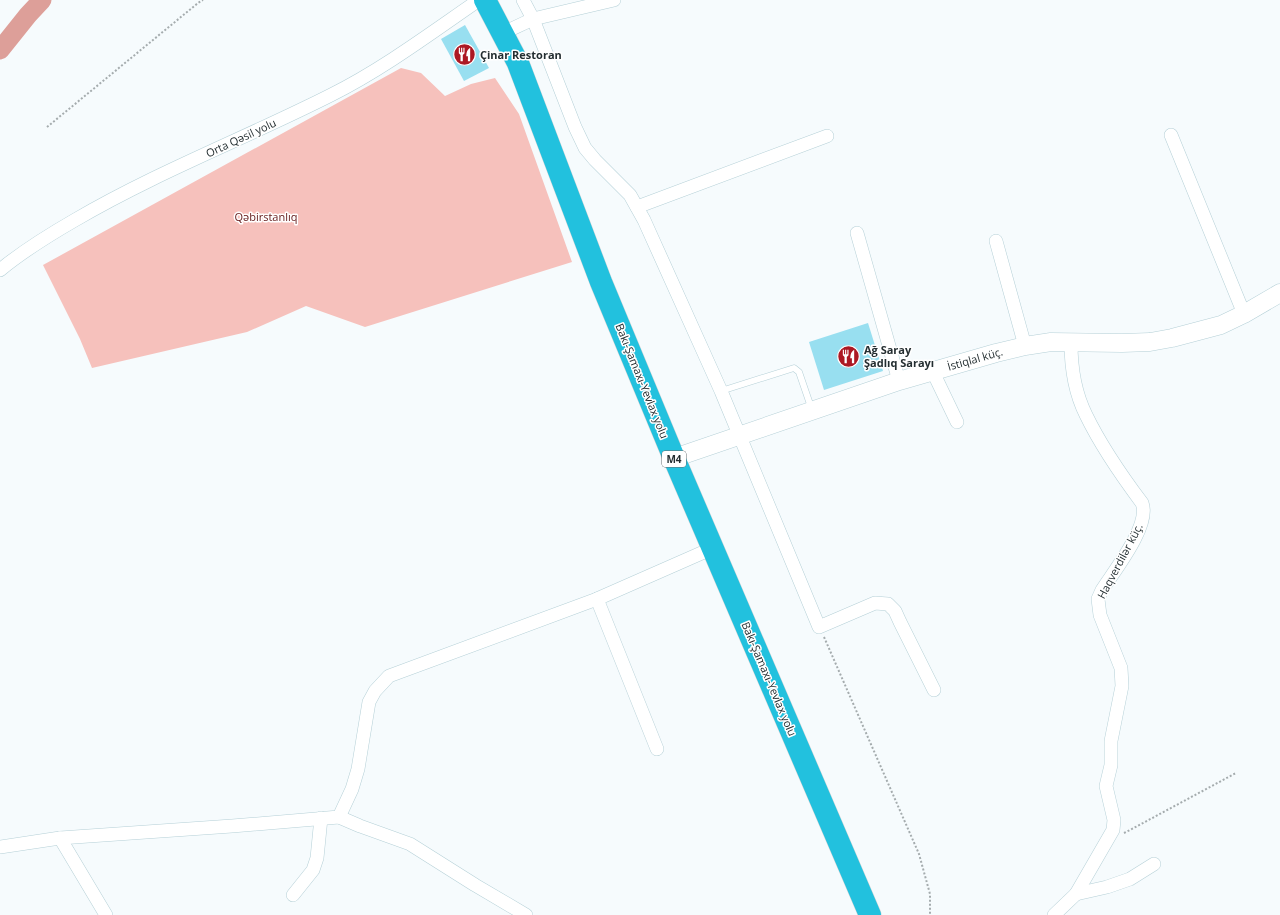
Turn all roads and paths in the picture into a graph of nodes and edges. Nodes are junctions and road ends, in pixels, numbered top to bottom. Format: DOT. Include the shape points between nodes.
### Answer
graph roads {
  1 [pos="203,0"];
  2 [pos="479,0"];
  3 [pos="485,0"];
  4 [pos="523,0"];
  5 [pos="614,0"];
  6 [pos="533,19"];
  7 [pos="503,33"];
  8 [pos="47,127"];
  9 [pos="1171,135"];
  10 [pos="827,136"];
  11 [pos="637,208"];
  12 [pos="856,232"];
  13 [pos="996,241"];
  14 [pos="0,270"];
  15 [pos="1280,293"];
  16 [pos="1244,314"];
  17 [pos="1071,343"];
  18 [pos="1025,346"];
  19 [pos="933,372"];
  20 [pos="899,381"];
  21 [pos="721,391"];
  22 [pos="812,411"];
  23 [pos="957,422"];
  24 [pos="740,436"];
  25 [pos="674,458"];
  26 [pos="713,548"];
  27 [pos="596,599"];
  28 [pos="819,627"];
  29 [pos="934,690"];
  30 [pos="657,749"];
  31 [pos="1236,773"];
  32 [pos="339,817"];
  33 [pos="321,818"];
  34 [pos="1114,830"];
  35 [pos="60,838"];
  36 [pos="0,847"];
  37 [pos="1154,864"];
  38 [pos="1076,894"];
  39 [pos="293,895"];
  40 [pos="106,915"];
  41 [pos="526,915"];
  42 [pos="870,915"];
  43 [pos="930,915"];
  44 [pos="1054,915"];
  1 -- 8 [label="path"];
  2 -- 14 [label="street, Orta Qəsil yolu" via="374,71 260,130 146,181 95,208"];
  3 -- 7 [label="highway, Bakı-Şamaxı-Yevlax yolu / M4"];
  4 -- 6 [label="street"];
  5 -- 6 [label="street"];
  6 -- 7 [label="street"];
  6 -- 11 [label="street" via="585,148 630,196"];
  7 -- 25 [label="highway, Bakı-Şamaxı-Yevlax yolu / M4" via="518,63 601,282"];
  9 -- 16 [label="street"];
  10 -- 11 [label="street"];
  11 -- 21 [label="street"];
  12 -- 20 [label="street"];
  13 -- 18 [label="street"];
  15 -- 16 [label="street, İstiqlal küç."];
  16 -- 17 [label="street, İstiqlal küç." via="1221,325 1150,342"];
  17 -- 18 [label="street, İstiqlal küç." via="1051,342"];
  17 -- 34 [label="street, Haqverdilər küç." via="1071,361 1085,414 1144,508 1139,531 1098,599 1100,615 1121,668 1122,677 1106,786"];
  18 -- 19 [label="street, İstiqlal küç."];
  19 -- 20 [label="street, İstiqlal küç."];
  19 -- 23 [label="street"];
  20 -- 22 [label="street, İstiqlal küç."];
  21 -- 22 [label="lane" via="794,368 798,372"];
  21 -- 24 [label="street"];
  22 -- 24 [label="street, İstiqlal küç."];
  24 -- 25 [label="street, İstiqlal küç."];
  24 -- 28 [label="street"];
  25 -- 26 [label="highway, Bakı-Şamaxı-Yevlax yolu / M4"];
  26 -- 27 [label="street"];
  26 -- 42 [label="highway, Bakı-Şamaxı-Yevlax yolu / M4"];
  27 -- 30 [label="street"];
  27 -- 32 [label="street" via="389,676 375,690 369,702 358,769"];
  28 -- 29 [label="street" via="875,603 888,604 895,611"];
  28 -- 43 [label="path" via="919,854 930,894"];
  31 -- 34 [label="path" via="1130,830 1121,834"];
  32 -- 33 [label="street"];
  32 -- 41 [label="street" via="410,844"];
  33 -- 35 [label="street"];
  33 -- 39 [label="street" via="317,858 313,870"];
  34 -- 38 [label="street"];
  35 -- 36 [label="street"];
  35 -- 40 [label="street"];
  37 -- 38 [label="street" via="1130,879"];
  38 -- 44 [label="street"];
}
